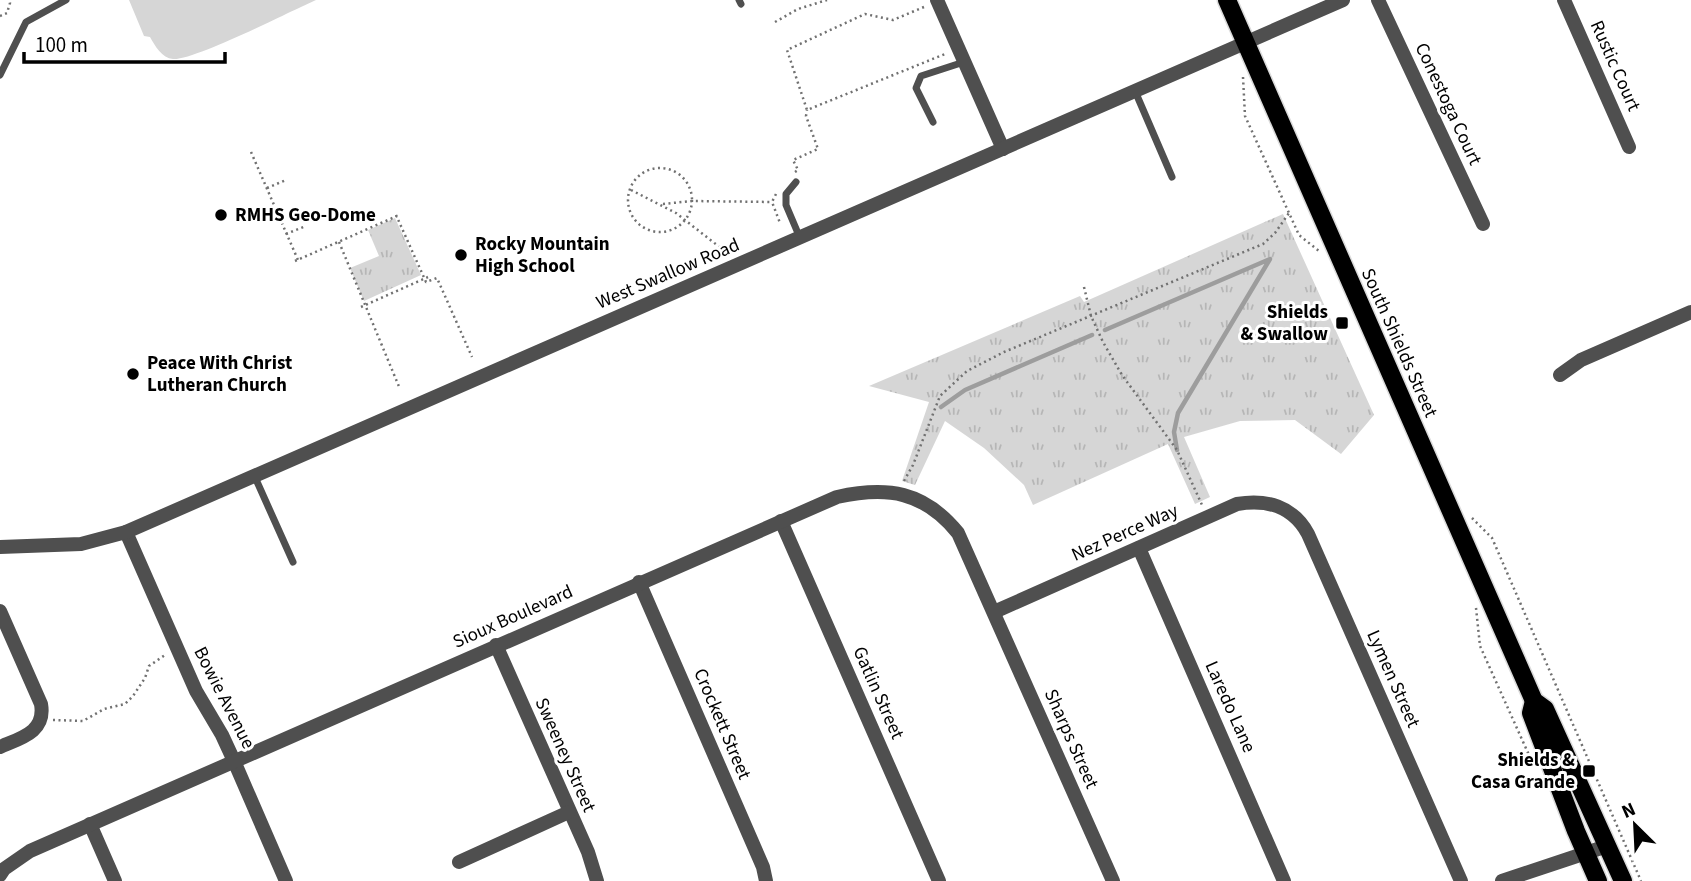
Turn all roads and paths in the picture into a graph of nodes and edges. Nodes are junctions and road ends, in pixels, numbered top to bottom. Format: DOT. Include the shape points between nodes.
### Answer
graph roads {
  1 [pos="9,0"];
  2 [pos="66,0"];
  3 [pos="827,0"];
  4 [pos="1227,0"];
  5 [pos="1343,0"];
  6 [pos="1378,0"];
  7 [pos="1564,0"];
  8 [pos="937,1"];
  9 [pos="0,16"];
  10 [pos="775,22"];
  11 [pos="1246,43"];
  12 [pos="961,55"];
  13 [pos="0,75"];
  14 [pos="1135,91"];
  15 [pos="807,110"];
  16 [pos="1245,116"];
  17 [pos="933,122"];
  18 [pos="1629,147"];
  19 [pos="1003,149"];
  20 [pos="251,152"];
  21 [pos="791,174"];
  22 [pos="1172,177"];
  23 [pos="286,180"];
  24 [pos="796,182"];
  25 [pos="267,188"];
  26 [pos="630,189"];
  27 [pos="778,190"];
  28 [pos="692,201"];
  29 [pos="772,202"];
  30 [pos="662,205"];
  31 [pos="1289,213"];
  32 [pos="685,219"];
  33 [pos="780,223"];
  34 [pos="1483,224"];
  35 [pos="306,226"];
  36 [pos="286,234"];
  37 [pos="1299,235"];
  38 [pos="800,238"];
  39 [pos="339,242"];
  40 [pos="722,249"];
  41 [pos="426,278"];
  42 [pos="1084,287"];
  43 [pos="363,306"];
  44 [pos="1691,312"];
  45 [pos="1091,316"];
  46 [pos="472,357"];
  47 [pos="1560,375"];
  48 [pos="400,389"];
  49 [pos="254,475"];
  50 [pos="897,493"];
  51 [pos="1274,504"];
  52 [pos="1208,517"];
  53 [pos="781,521"];
  54 [pos="126,532"];
  55 [pos="1492,538"];
  56 [pos="0,547"];
  57 [pos="1139,548"];
  58 [pos="293,562"];
  59 [pos="639,582"];
  60 [pos="1482,584"];
  61 [pos="0,611"];
  62 [pos="994,612"];
  63 [pos="496,645"];
  64 [pos="165,655"];
  65 [pos="1534,701"];
  66 [pos="50,719"];
  67 [pos="0,747"];
  68 [pos="234,761"];
  69 [pos="1533,765"];
  70 [pos="569,812"];
  71 [pos="90,824"];
  72 [pos="1607,846"];
  73 [pos="1586,854"];
  74 [pos="459,862"];
  75 [pos="2,872"];
  76 [pos="115,881"];
  77 [pos="286,881"];
  78 [pos="597,881"];
  79 [pos="766,881"];
  80 [pos="939,881"];
  81 [pos="1113,881"];
  82 [pos="1284,881"];
  83 [pos="1461,881"];
  84 [pos="1502,881"];
  85 [pos="1598,881"];
  86 [pos="1623,881"];
  87 [pos="1642,881"];
  1 -- 9 [label="path" via="7,13"];
  2 -- 13 [label="lane" via="26,22"];
  3 -- 10 [label="path"];
  4 -- 11 [label="main road, South Shields Street"];
  5 -- 11 [label="street, West Swallow Road"];
  6 -- 34 [label="street, Conestoga Court"];
  7 -- 18 [label="street, Rustic Court"];
  8 -- 12 [label="street"];
  8 -- 15 [label="path" via="893,20 865,14 787,50"];
  11 -- 14 [label="street, West Swallow Road"];
  11 -- 60 [label="main road, South Shields Street"];
  12 -- 15 [label="path"];
  12 -- 17 [label="lane" via="921,76 916,88"];
  12 -- 19 [label="street"];
  14 -- 19 [label="street, West Swallow Road"];
  14 -- 22 [label="lane"];
  15 -- 21 [label="path" via="818,149 793,160 798,170"];
  16 -- 31 [label="path"];
  19 -- 38 [label="street, West Swallow Road"];
  20 -- 25 [label="path"];
  23 -- 25 [label="path"];
  24 -- 38 [label="lane" via="786,194 786,205"];
  25 -- 36 [label="path"];
  26 -- 28 [label="path" via="643,173 668,169 688,184"];
  26 -- 30 [label="path"];
  26 -- 32 [label="path" via="630,210 647,229 671,229"];
  27 -- 29 [label="path"];
  28 -- 29 [label="path"];
  28 -- 30 [label="path"];
  28 -- 32 [label="path"];
  29 -- 33 [label="path"];
  30 -- 32 [label="path"];
  31 -- 37 [label="path"];
  31 -- 45 [label="path" via="1263,244"];
  32 -- 40 [label="path"];
  35 -- 36 [label="path"];
  36 -- 39 [label="path" via="296,261"];
  38 -- 49 [label="street, West Swallow Road"];
  39 -- 41 [label="path" via="396,215"];
  39 -- 43 [label="path"];
  41 -- 43 [label="path"];
  41 -- 46 [label="path" via="426,282 437,278"];
  42 -- 45 [label="path"];
  43 -- 48 [label="path"];
  44 -- 47 [label="street" via="1581,360"];
  45 -- 50 [label="path" via="967,371 940,396"];
  45 -- 52 [label="path" via="1122,375 1177,450"];
  49 -- 54 [label="street, West Swallow Road"];
  49 -- 58 [label="lane"];
  50 -- 53 [label="street, Sioux Boulevard" via="861,491 836,497"];
  50 -- 62 [label="street, Sioux Boulevard" via="924,502 948,520"];
  51 -- 52 [label="street, Nez Perce Way" via="1252,501"];
  51 -- 83 [label="street, Lymen Street" via="1294,516 1308,534"];
  52 -- 57 [label="street, Nez Perce Way"];
  53 -- 59 [label="street, Sioux Boulevard"];
  53 -- 80 [label="street, Gatlin Street"];
  54 -- 56 [label="street, West Swallow Road" via="73,545"];
  54 -- 68 [label="street, Bowie Avenue" via="196,691"];
  55 -- 87 [label="path"];
  57 -- 62 [label="street, Nez Perce Way"];
  57 -- 82 [label="street, Laredo Lane"];
  59 -- 63 [label="street, Sioux Boulevard"];
  59 -- 79 [label="street, Crockett Street"];
  60 -- 65 [label="main road, South Shields Street"];
  60 -- 69 [label="path" via="1475,611 1480,646"];
  61 -- 67 [label="street" via="42,712 32,733"];
  62 -- 81 [label="street, Sharps Street"];
  63 -- 68 [label="street, Sioux Boulevard"];
  63 -- 70 [label="street, Sweeney Street"];
  64 -- 66 [label="path" via="149,666 125,704 83,721"];
  65 -- 72 [label="main road, South Shields Street" via="1545,709"];
  65 -- 73 [label="main road, South Shields Street" via="1531,713"];
  68 -- 71 [label="street, Sioux Boulevard"];
  68 -- 77 [label="street, Bowie Avenue"];
  70 -- 74 [label="street"];
  70 -- 78 [label="street, Sweeney Street"];
  71 -- 75 [label="street, Sioux Boulevard" via="30,851"];
  71 -- 76 [label="street"];
  72 -- 73 [label="street"];
  72 -- 86 [label="main road, South Shields Street"];
  73 -- 84 [label="street"];
  73 -- 85 [label="main road, South Shields Street"];
}
